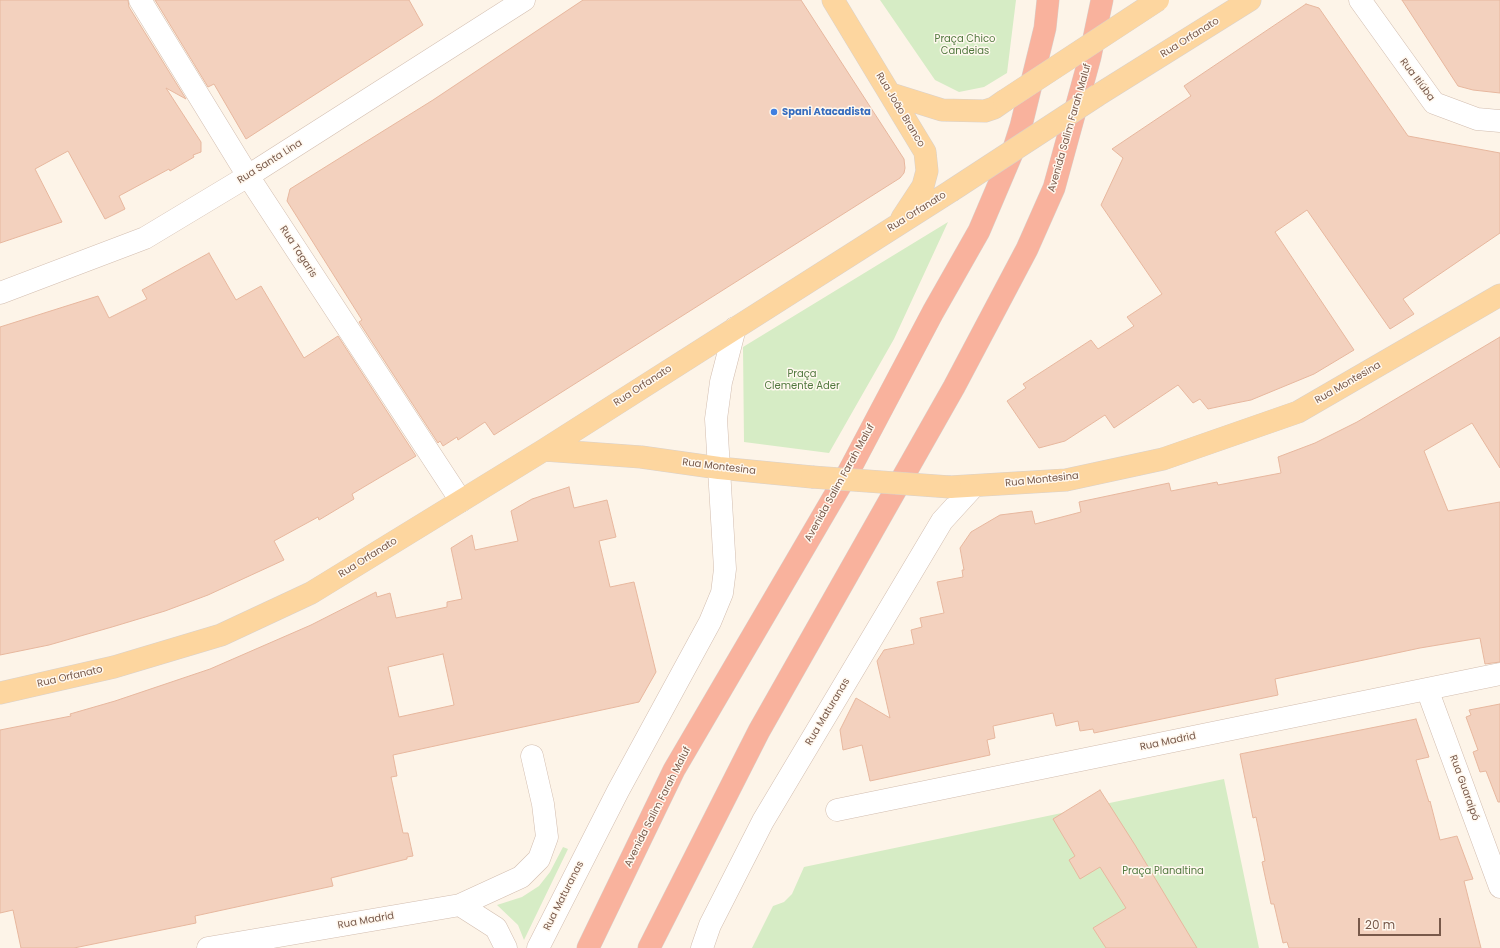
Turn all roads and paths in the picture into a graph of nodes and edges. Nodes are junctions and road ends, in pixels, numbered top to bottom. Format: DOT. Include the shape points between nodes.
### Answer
graph roads {
  1 [pos="140,0"];
  2 [pos="524,0"];
  3 [pos="833,0"];
  4 [pos="1048,0"];
  5 [pos="1102,0"];
  6 [pos="1158,0"];
  7 [pos="1250,0"];
  8 [pos="1360,0"];
  9 [pos="891,94"];
  10 [pos="1500,121"];
  11 [pos="248,176"];
  12 [pos="898,224"];
  13 [pos="0,293"];
  14 [pos="1500,295"];
  15 [pos="735,328"];
  16 [pos="544,450"];
  17 [pos="719,468"];
  18 [pos="973,487"];
  19 [pos="461,501"];
  20 [pos="1500,674"];
  21 [pos="1427,689"];
  22 [pos="0,693"];
  23 [pos="532,756"];
  24 [pos="837,810"];
  25 [pos="1500,888"];
  26 [pos="460,904"];
  27 [pos="208,948"];
  28 [pos="506,948"];
  29 [pos="538,948"];
  30 [pos="588,948"];
  31 [pos="648,948"];
  32 [pos="702,948"];
  1 -- 11 [label="street, Rua Tagaris"];
  2 -- 11 [label="street, Rua Santa Lina"];
  3 -- 9 [label="main road, Rua João Branco"];
  4 -- 30 [label="highway, Avenida Salim Farah Maluf" via="1045,28 1021,126 979,231 849,471 674,770"];
  5 -- 31 [label="highway, Avenida Salim Farah Maluf" via="1090,57 1054,188 1027,249 954,387 758,731"];
  6 -- 9 [label="main road, bridge" via="994,108 985,111 942,110"];
  7 -- 12 [label="main road, Rua Orfanato, bridge"];
  8 -- 10 [label="street, Rua Itiúba" via="1434,103 1477,119"];
  9 -- 12 [label="main road, Rua João Branco" via="925,152 927,171 923,186"];
  11 -- 13 [label="street, Rua Santa Lina" via="146,238"];
  11 -- 19 [label="street, Rua Tagaris"];
  12 -- 15 [label="main road, Rua Orfanato"];
  14 -- 18 [label="main road, Rua Montesina" via="1298,412 1164,458 1066,480"];
  15 -- 16 [label="main road, Rua Orfanato"];
  15 -- 17 [label="street" via="721,382 716,419"];
  16 -- 17 [label="main road, Rua Montesina"];
  16 -- 19 [label="main road, Rua Orfanato"];
  17 -- 18 [label="main road, Rua Montesina, bridge" via="812,477"];
  17 -- 29 [label="street, Rua Maturanas" via="725,569 722,593 710,622 618,791"];
  18 -- 32 [label="street, Rua Maturanas" via="942,521 763,821 710,925"];
  19 -- 22 [label="main road, Rua Orfanato" via="311,593 221,635 114,667"];
  20 -- 21 [label="street, Rua Madrid"];
  21 -- 24 [label="street, Rua Madrid"];
  21 -- 25 [label="street, Rua Guaraipó"];
  23 -- 26 [label="street" via="547,836 539,859 521,877"];
  26 -- 27 [label="street, Rua Madrid"];
  26 -- 28 [label="street" via="496,928"];
}
